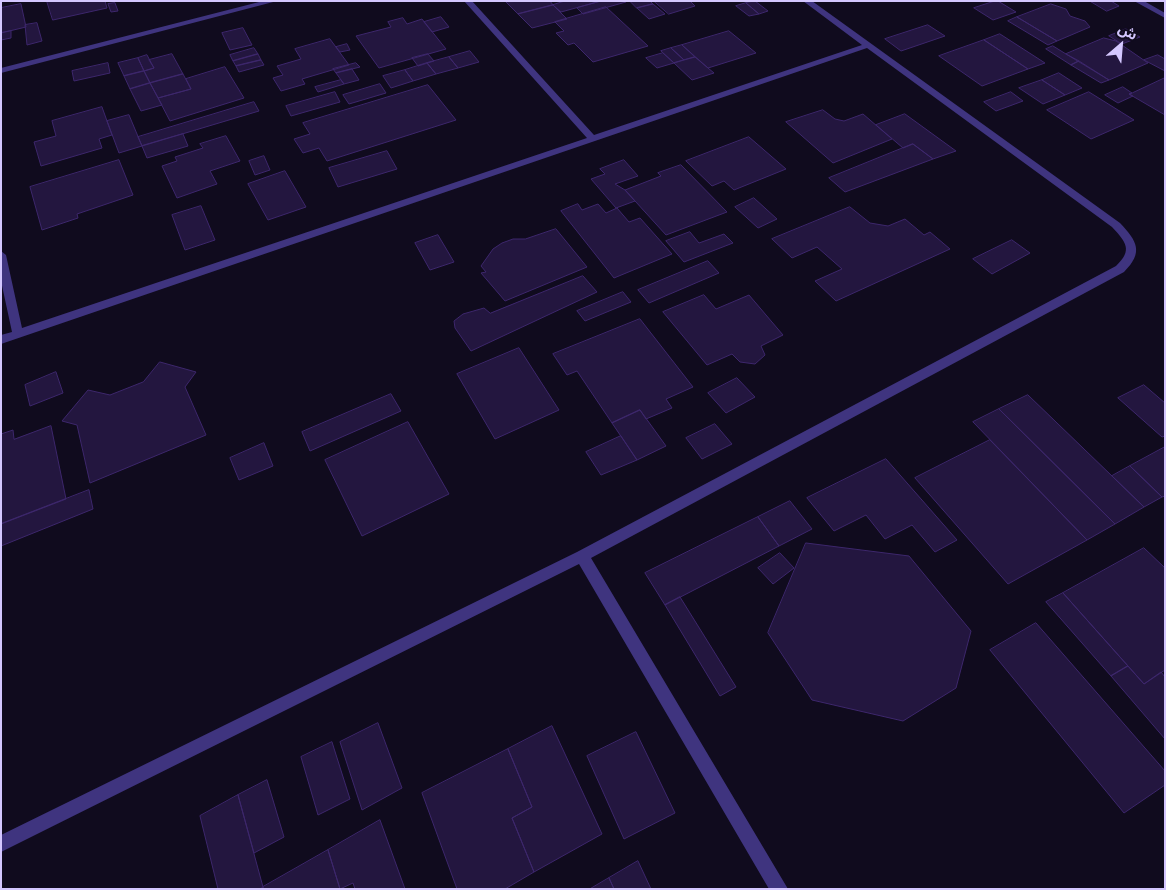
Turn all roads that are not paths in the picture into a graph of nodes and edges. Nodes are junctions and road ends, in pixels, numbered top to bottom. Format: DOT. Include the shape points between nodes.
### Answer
graph roads {
  1 [pos="273,1"];
  2 [pos="468,1"];
  3 [pos="807,1"];
  4 [pos="1138,1"];
  5 [pos="1165,16"];
  6 [pos="866,46"];
  7 [pos="1,71"];
  8 [pos="592,138"];
  9 [pos="1,255"];
  10 [pos="18,334"];
  11 [pos="1,340"];
  12 [pos="582,556"];
  13 [pos="1,844"];
  14 [pos="778,889"];
  1 -- 7 [label="street"];
  2 -- 8 [label="street"];
  3 -- 6 [label="street"];
  4 -- 5 [label="street"];
  6 -- 8 [label="street"];
  6 -- 12 [label="street" via="1116,225 1128,237 1132,250 1130,261"];
  8 -- 10 [label="street"];
  9 -- 10 [label="street"];
  10 -- 11 [label="street"];
  12 -- 13 [label="street"];
  12 -- 14 [label="street"];
}
